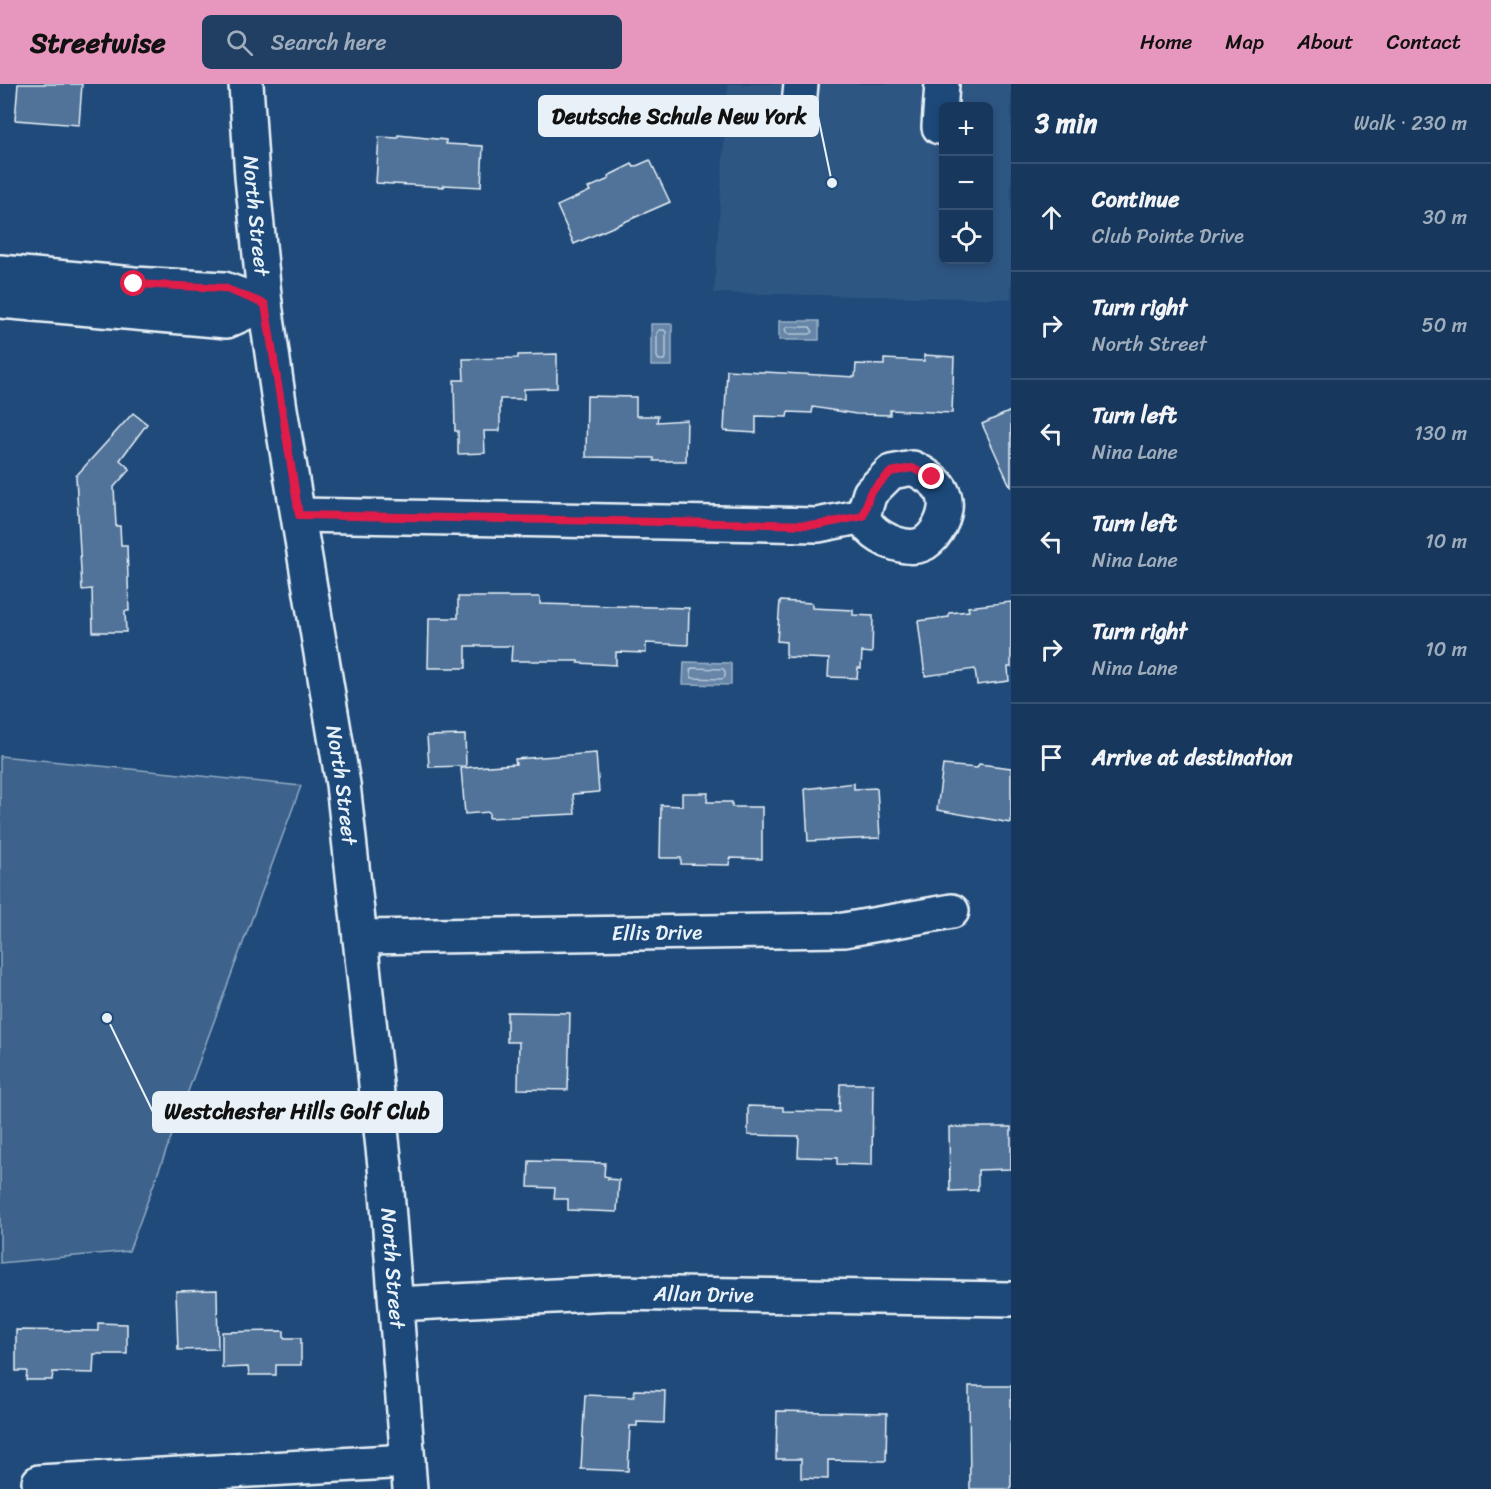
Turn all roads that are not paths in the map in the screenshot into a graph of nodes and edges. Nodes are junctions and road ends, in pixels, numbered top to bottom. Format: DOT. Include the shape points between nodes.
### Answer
graph roads {
  1 [pos="246,84"];
  2 [pos="942,84"];
  3 [pos="941,102"];
  4 [pos="0,272"];
  5 [pos="0,301"];
  6 [pos="265,304"];
  7 [pos="299,515"];
  8 [pos="863,516"];
  9 [pos="952,911"];
  10 [pos="360,937"];
  11 [pos="1011,1299"];
  12 [pos="396,1304"];
  13 [pos="409,1475"];
  14 [pos="39,1482"];
  1 -- 6 [label="street, North Street"];
  2 -- 3 [label="street"];
  4 -- 6 [label="street" via="224,288"];
  5 -- 6 [label="street" via="227,321"];
  6 -- 7 [label="street, North Street"];
  7 -- 8 [label="street" via="818,525"];
  7 -- 10 [label="street, North Street" via="343,784"];
  9 -- 10 [label="street, Ellis Drive" via="844,930"];
  10 -- 12 [label="street, North Street"];
  11 -- 12 [label="street, Allan Drive" via="612,1293"];
  12 -- 13 [label="street, North Street"];
  13 -- 14 [label="street"];
}
